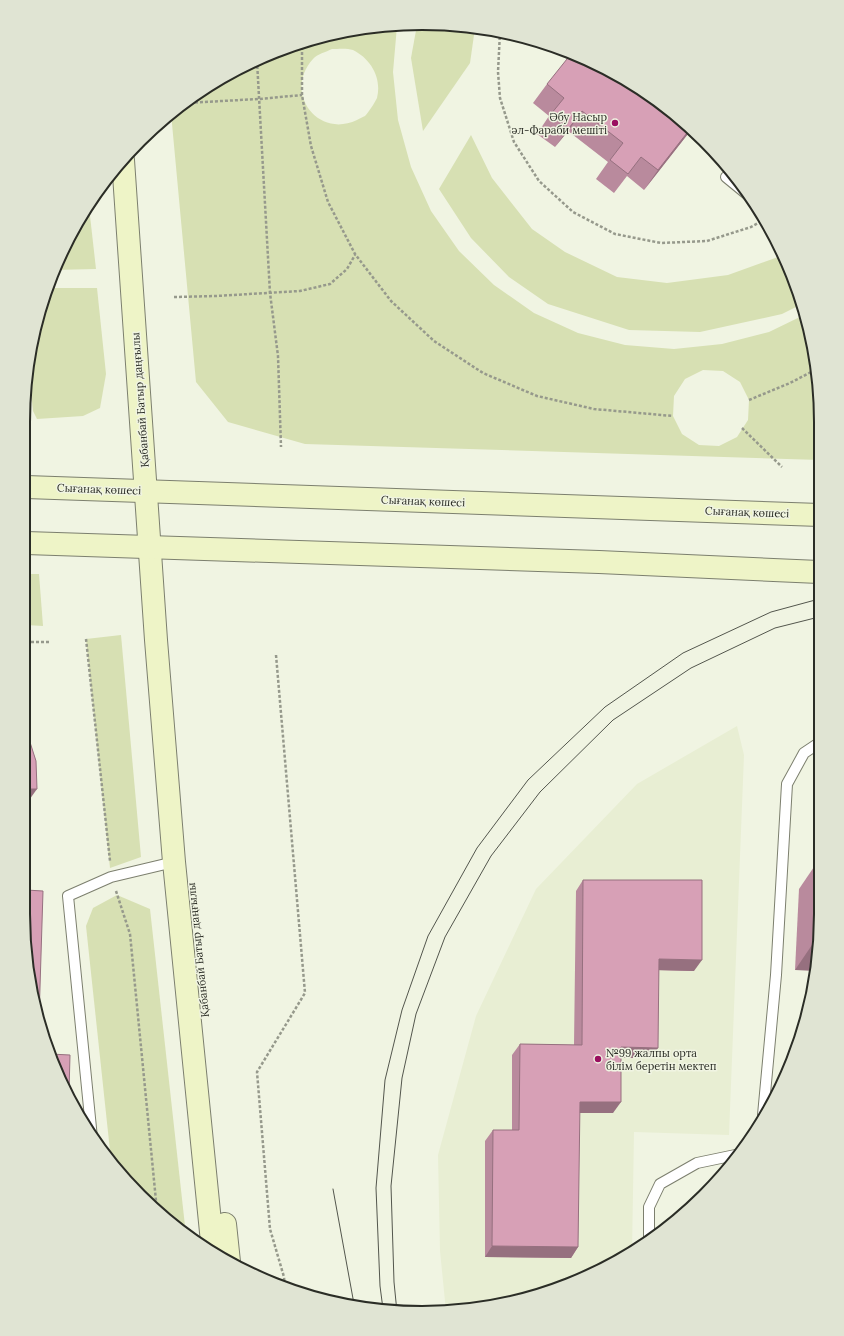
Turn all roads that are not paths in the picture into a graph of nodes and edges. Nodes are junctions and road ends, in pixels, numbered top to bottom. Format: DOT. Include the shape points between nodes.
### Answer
graph roads {
  1 [pos="124,168"];
  2 [pos="726,177"];
  3 [pos="732,182"];
  4 [pos="30,487"];
  5 [pos="146,491"];
  6 [pos="814,515"];
  7 [pos="30,543"];
  8 [pos="150,546"];
  9 [pos="814,572"];
  10 [pos="156,640"];
  11 [pos="814,746"];
  12 [pos="174,862"];
  13 [pos="764,1105"];
  14 [pos="90,1123"];
  15 [pos="730,1156"];
  16 [pos="649,1234"];
  17 [pos="212,1245"];
  18 [pos="228,1254"];
  1 -- 5 [label="main road, Қабанбай Батыр даңғылы"];
  2 -- 3 [label="lane"];
  4 -- 5 [label="main road, Сығанақ көшесі"];
  5 -- 6 [label="main road, Сығанақ көшесі"];
  5 -- 8 [label="main road, Қабанбай Батыр даңғылы"];
  7 -- 8 [label="main road"];
  8 -- 9 [label="main road"];
  8 -- 10 [label="main road, Қабанбай Батыр даңғылы"];
  10 -- 12 [label="main road, Қабанбай Батыр даңғылы"];
  10 -- 18 [label="main road, Қабанбай Батыр даңғылы" via="174,698"];
  11 -- 13 [label="lane" via="804,753 787,784 776,975"];
  12 -- 14 [label="lane" via="111,877 68,896"];
  12 -- 17 [label="main road, Қабанбай Батыр даңғылы"];
  15 -- 16 [label="lane" via="697,1163 660,1184 649,1207"];
}
